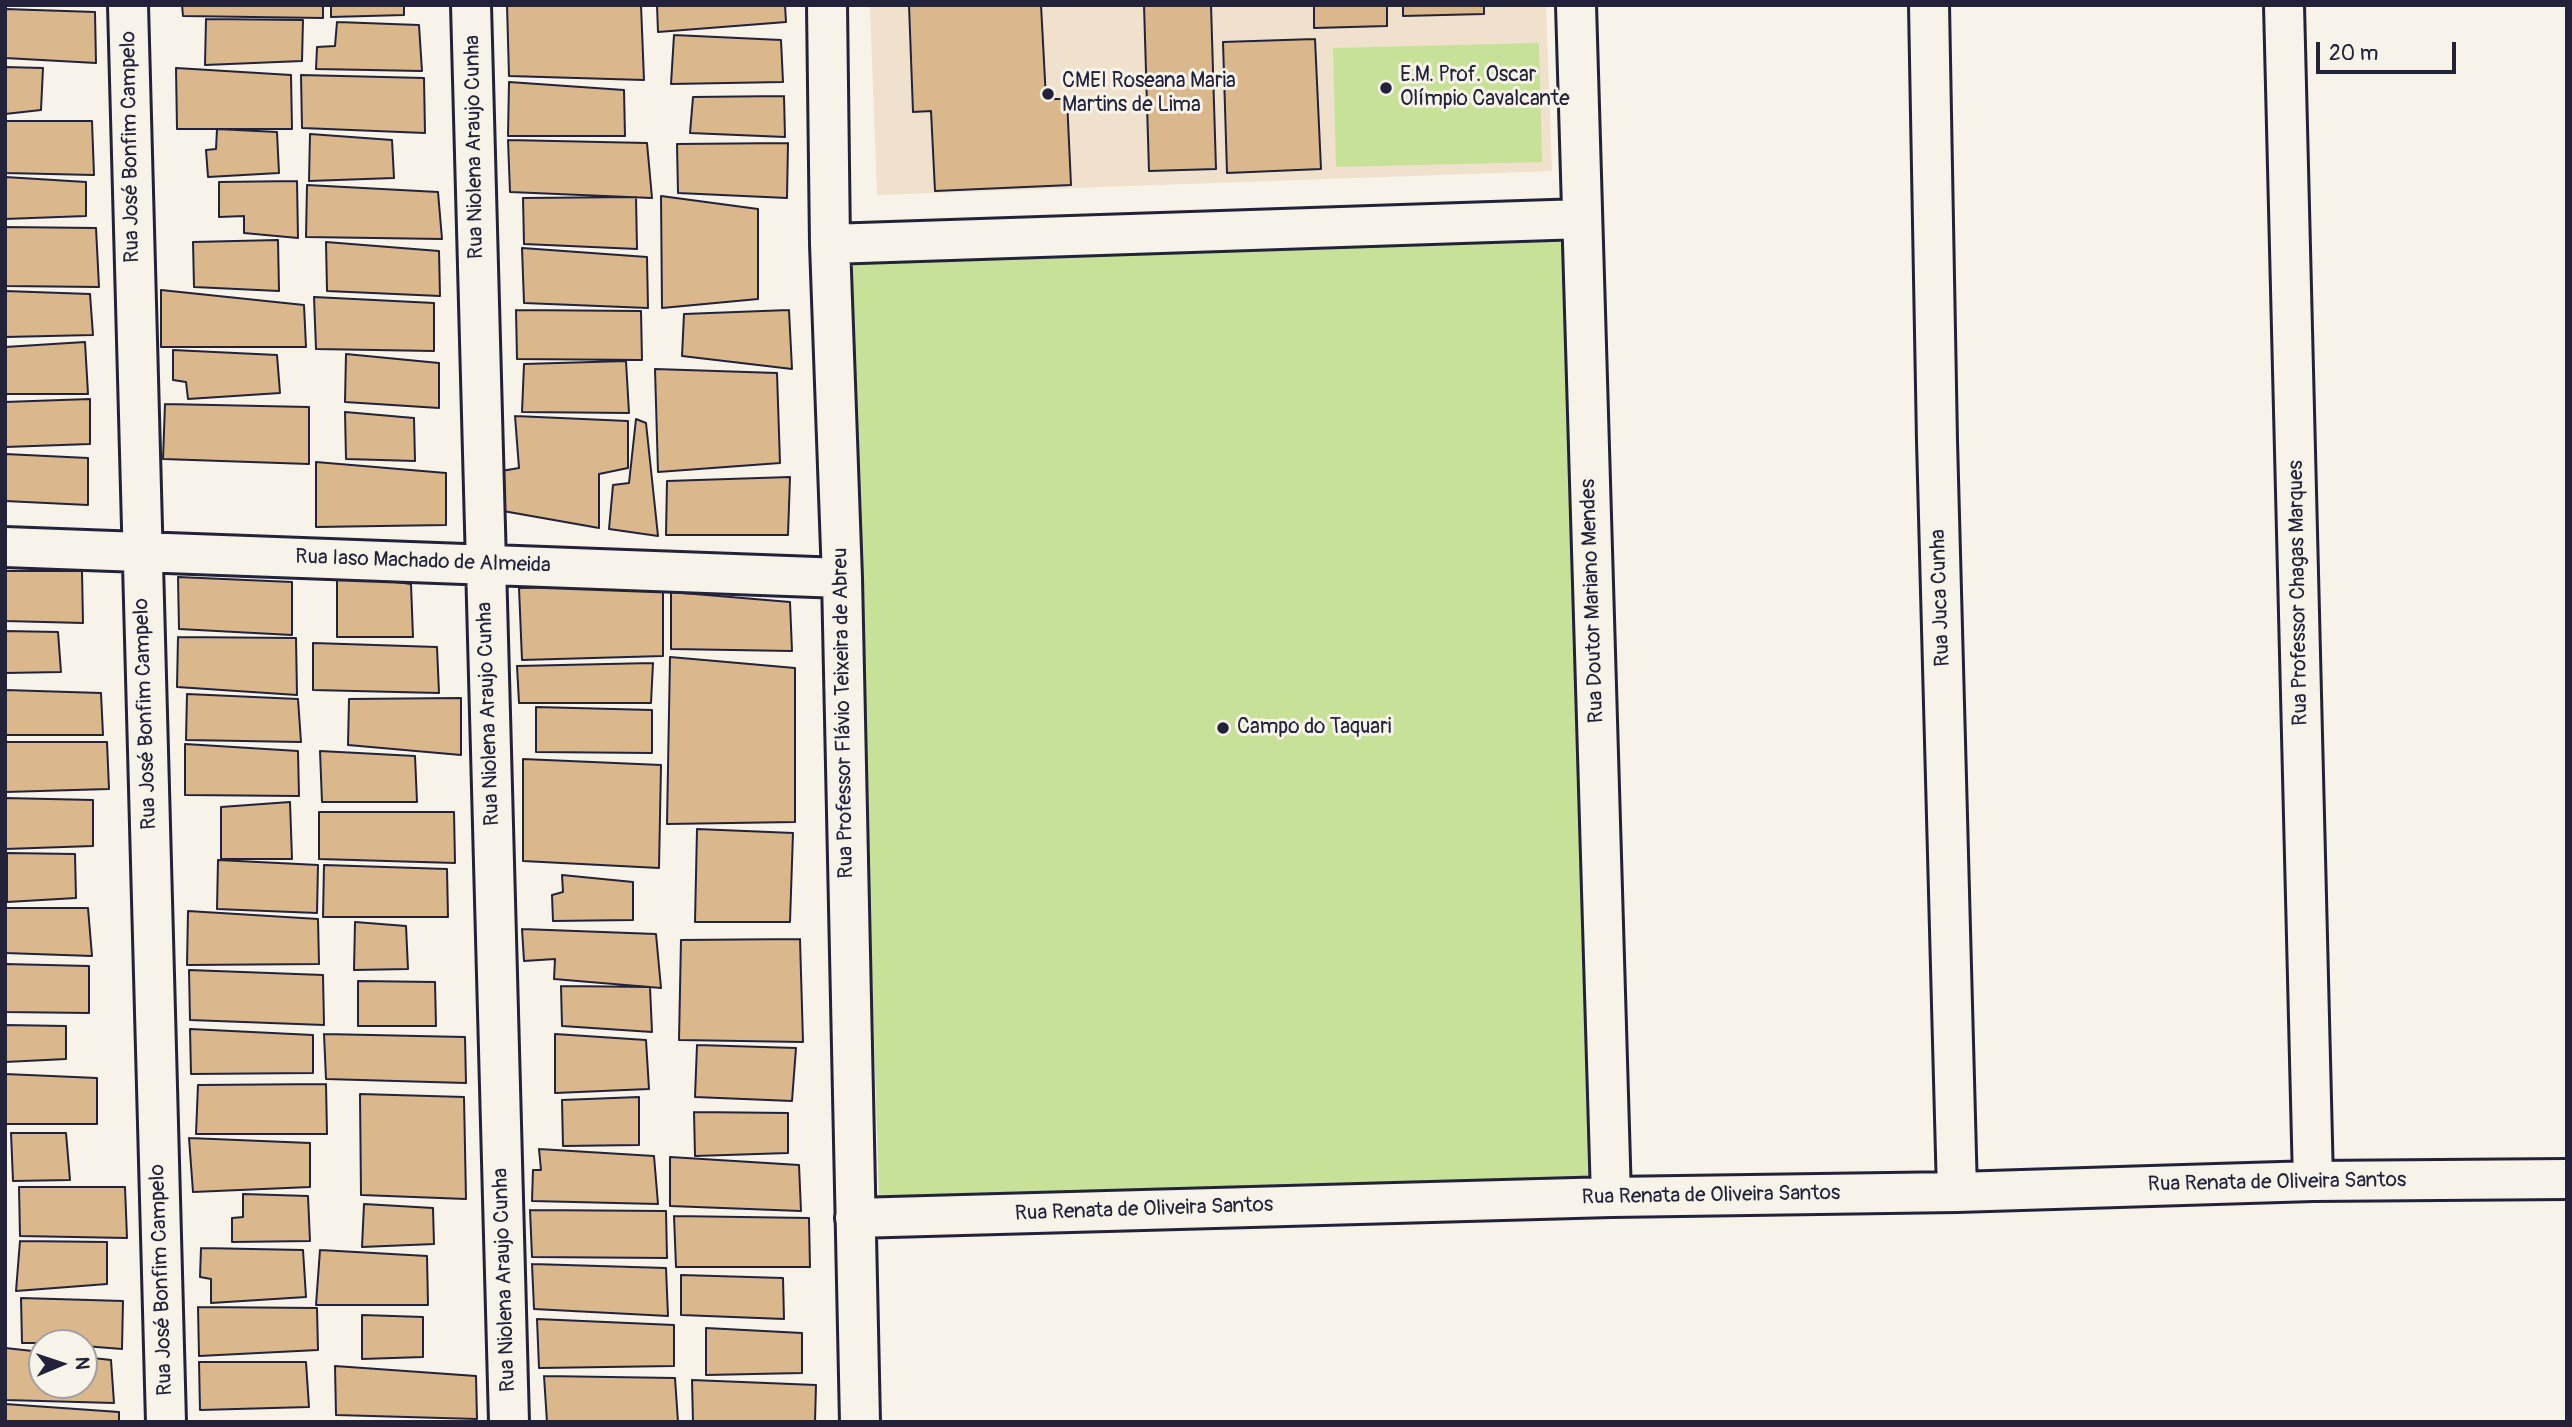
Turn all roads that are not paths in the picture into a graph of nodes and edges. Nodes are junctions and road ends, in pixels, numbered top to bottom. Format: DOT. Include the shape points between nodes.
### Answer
graph roads {
  1 [pos="128,5"];
  2 [pos="471,5"];
  3 [pos="827,5"];
  4 [pos="1576,5"];
  5 [pos="1929,5"];
  6 [pos="2284,5"];
  7 [pos="1582,219"];
  8 [pos="830,244"];
  9 [pos="5,547"];
  10 [pos="141,552"];
  11 [pos="485,565"];
  12 [pos="842,578"];
  13 [pos="2567,1179"];
  14 [pos="2313,1181"];
  15 [pos="1957,1192"];
  16 [pos="1611,1197"];
  17 [pos="855,1218"];
  18 [pos="166,1422"];
  19 [pos="509,1422"];
  20 [pos="860,1422"];
  1 -- 10 [label="street, Rua José Bonfim Campelo"];
  2 -- 11 [label="street, Rua Niolena Araujo Cunha"];
  3 -- 8 [label="street, Rua Professor Flávio Teixeira de Abreu"];
  4 -- 7 [label="street, Rua Doutor Mariano Mendes"];
  5 -- 15 [label="street, Rua Juca Cunha"];
  6 -- 14 [label="street, Rua Professor Chagas Marques"];
  7 -- 8 [label="street"];
  7 -- 16 [label="street, Rua Doutor Mariano Mendes"];
  8 -- 12 [label="street, Rua Professor Flávio Teixeira de Abreu"];
  9 -- 10 [label="street, Rua Iaso Machado de Almeida"];
  10 -- 11 [label="street, Rua Iaso Machado de Almeida"];
  10 -- 18 [label="street, Rua José Bonfim Campelo"];
  11 -- 12 [label="street, Rua Iaso Machado de Almeida"];
  11 -- 19 [label="street, Rua Niolena Araujo Cunha"];
  12 -- 17 [label="street, Rua Professor Flávio Teixeira de Abreu"];
  13 -- 14 [label="street, Rua Renata de Oliveira Santos"];
  14 -- 15 [label="street, Rua Renata de Oliveira Santos"];
  15 -- 16 [label="street, Rua Renata de Oliveira Santos"];
  16 -- 17 [label="street, Rua Renata de Oliveira Santos"];
  17 -- 20 [label="street, Rua Professor Flávio Teixeira de Abreu"];
}
